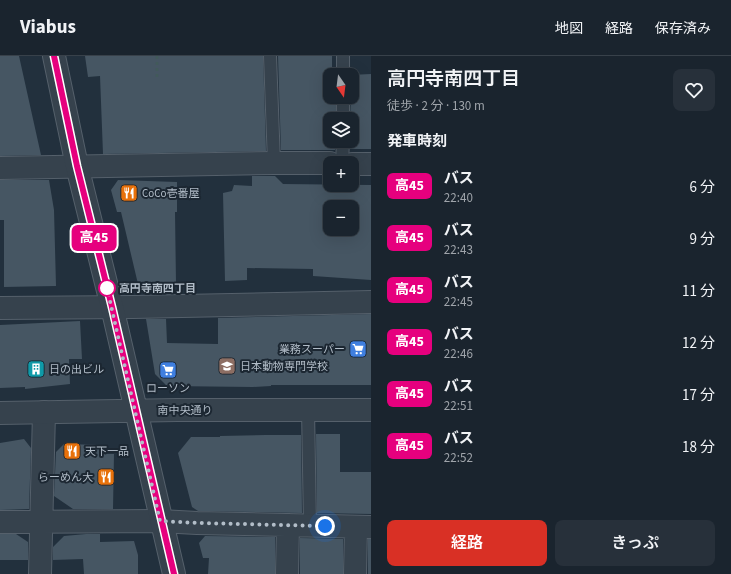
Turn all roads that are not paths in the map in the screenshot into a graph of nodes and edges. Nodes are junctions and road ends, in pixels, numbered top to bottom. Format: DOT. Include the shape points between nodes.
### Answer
graph roads {
  1 [pos="54,56"];
  2 [pos="270,56"];
  3 [pos="343,56"];
  4 [pos="343,68"];
  5 [pos="274,163"];
  6 [pos="323,163"];
  7 [pos="359,164"];
  8 [pos="371,164"];
  9 [pos="77,166"];
  10 [pos="0,168"];
  11 [pos="371,302"];
  12 [pos="112,307"];
  13 [pos="0,308"];
  14 [pos="308,409"];
  15 [pos="135,410"];
  16 [pos="371,410"];
  17 [pos="44,412"];
  18 [pos="0,413"];
  19 [pos="41,521"];
  20 [pos="160,521"];
  21 [pos="0,522"];
  22 [pos="288,525"];
  23 [pos="310,526"];
  24 [pos="364,527"];
  25 [pos="40,574"];
  26 [pos="174,574"];
  27 [pos="287,574"];
  28 [pos="355,574"];
  1 -- 9 [label="street"];
  2 -- 5 [label="lane"];
  3 -- 4 [label="lane"];
  5 -- 6 [label="street"];
  5 -- 9 [label="street"];
  7 -- 8 [label="street"];
  9 -- 10 [label="street"];
  9 -- 12 [label="street"];
  11 -- 12 [label="street"];
  12 -- 13 [label="street"];
  12 -- 15 [label="street"];
  14 -- 15 [label="street, 南中央通り"];
  14 -- 16 [label="street, 南中央通り"];
  14 -- 23 [label="lane"];
  15 -- 17 [label="street, 南中央通り"];
  15 -- 20 [label="street"];
  17 -- 18 [label="street, 南中央通り"];
  17 -- 19 [label="street"];
  19 -- 20 [label="street"];
  19 -- 21 [label="street"];
  19 -- 25 [label="street"];
  20 -- 22 [label="street"];
  20 -- 26 [label="street"];
  22 -- 23 [label="street"];
  22 -- 27 [label="street"];
  23 -- 24 [label="street"];
  24 -- 28 [label="street"];
}
